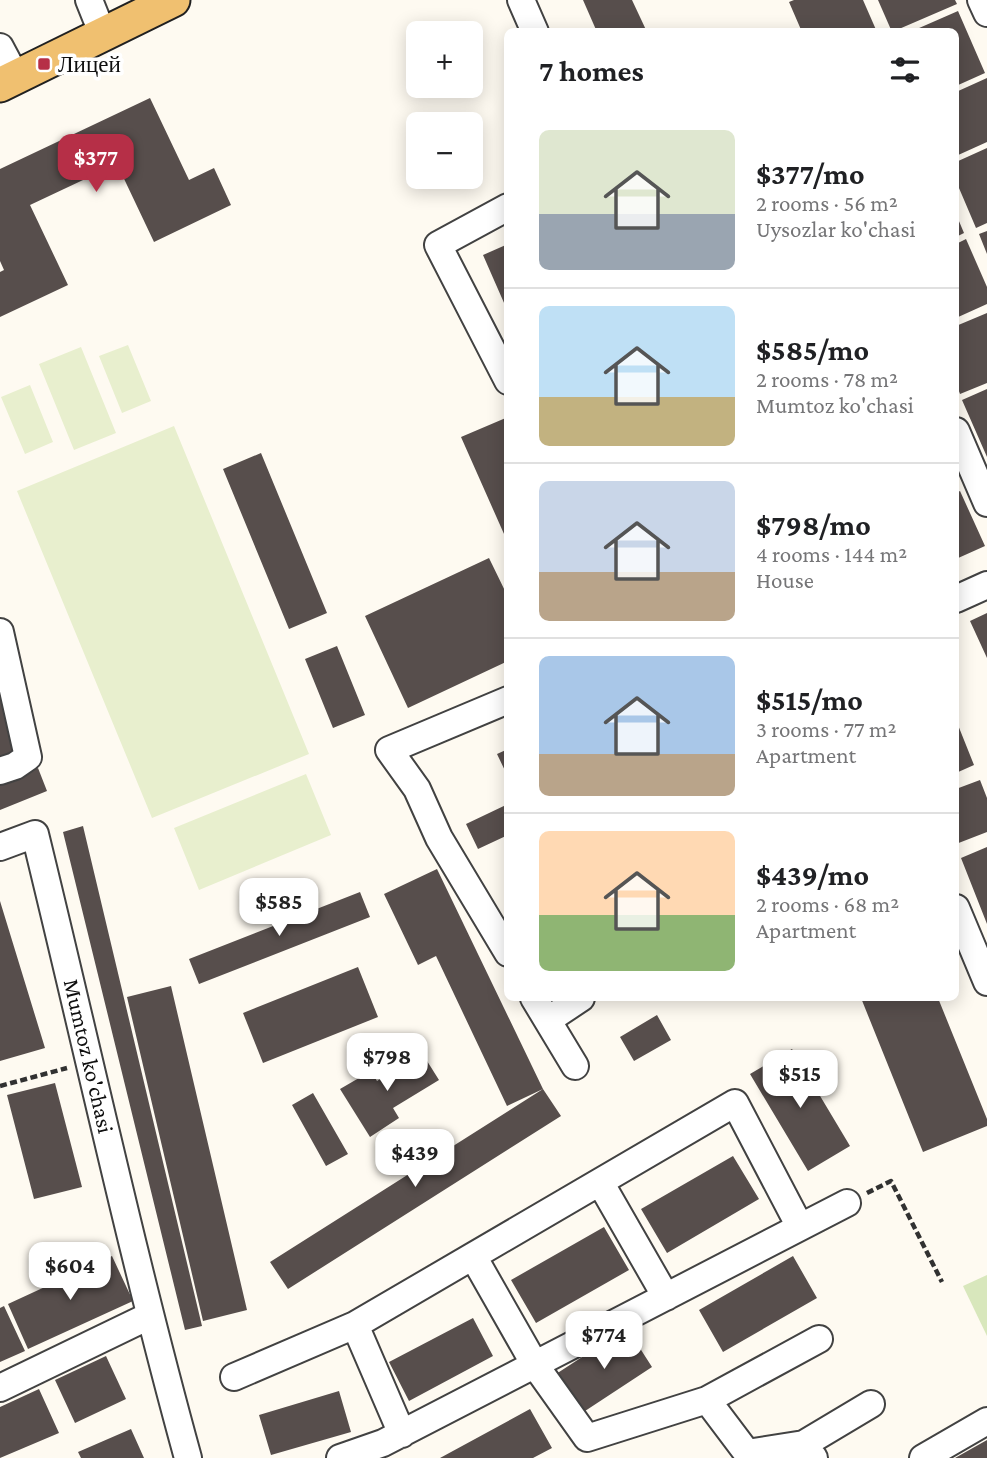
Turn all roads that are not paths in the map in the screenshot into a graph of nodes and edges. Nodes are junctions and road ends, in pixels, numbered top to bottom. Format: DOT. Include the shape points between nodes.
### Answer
graph roads {
  1 [pos="89,0"];
  2 [pos="173,0"];
  3 [pos="521,0"];
  4 [pos="981,0"];
  5 [pos="987,13"];
  6 [pos="533,28"];
  7 [pos="103,35"];
  8 [pos="0,47"];
  9 [pos="8,81"];
  10 [pos="504,210"];
  11 [pos="504,373"];
  12 [pos="959,438"];
  13 [pos="987,503"];
  14 [pos="987,585"];
  15 [pos="959,598"];
  16 [pos="0,632"];
  17 [pos="504,702"];
  18 [pos="0,771"];
  19 [pos="0,847"];
  20 [pos="959,915"];
  21 [pos="504,946"];
  22 [pos="987,982"];
  23 [pos="570,1001"];
  24 [pos="541,1009"];
  25 [pos="575,1066"];
  26 [pos="600,1181"];
  27 [pos="847,1203"];
  28 [pos="800,1227"];
  29 [pos="473,1256"];
  30 [pos="666,1297"];
  31 [pos="149,1316"];
  32 [pos="355,1325"];
  33 [pos="819,1339"];
  34 [pos="535,1365"];
  35 [pos="234,1377"];
  36 [pos="0,1388"];
  37 [pos="707,1400"];
  38 [pos="871,1404"];
  39 [pos="987,1421"];
  40 [pos="391,1445"];
  41 [pos="590,1448"];
  42 [pos="809,1451"];
  43 [pos="188,1458"];
  44 [pos="340,1458"];
  45 [pos="923,1458"];
  1 -- 7 [label="street"];
  2 -- 7 [label="main road"];
  3 -- 6 [label="street"];
  4 -- 5 [label="street"];
  7 -- 9 [label="main road"];
  8 -- 9 [label="street"];
  10 -- 11 [label="street" via="438,244"];
  12 -- 13 [label="street"];
  14 -- 15 [label="street"];
  16 -- 18 [label="street" via="28,757"];
  17 -- 21 [label="street" via="389,750 417,789 439,838"];
  19 -- 31 [label="street, Mumtoz ko'chasi" via="35,834"];
  20 -- 22 [label="street"];
  23 -- 24 [label="street"];
  24 -- 25 [label="street"];
  26 -- 28 [label="street" via="735,1103"];
  26 -- 29 [label="street"];
  26 -- 30 [label="street"];
  27 -- 28 [label="street"];
  28 -- 30 [label="street"];
  29 -- 32 [label="street"];
  29 -- 34 [label="street"];
  30 -- 34 [label="street"];
  31 -- 36 [label="street"];
  31 -- 43 [label="street, Mumtoz ko'chasi"];
  32 -- 35 [label="street"];
  32 -- 40 [label="street"];
  33 -- 37 [label="street"];
  34 -- 40 [label="street"];
  34 -- 41 [label="street"];
  37 -- 41 [label="street"];
  37 -- 42 [label="street" via="747,1453"];
  38 -- 42 [label="street"];
  39 -- 45 [label="street"];
  40 -- 44 [label="street"];
}
